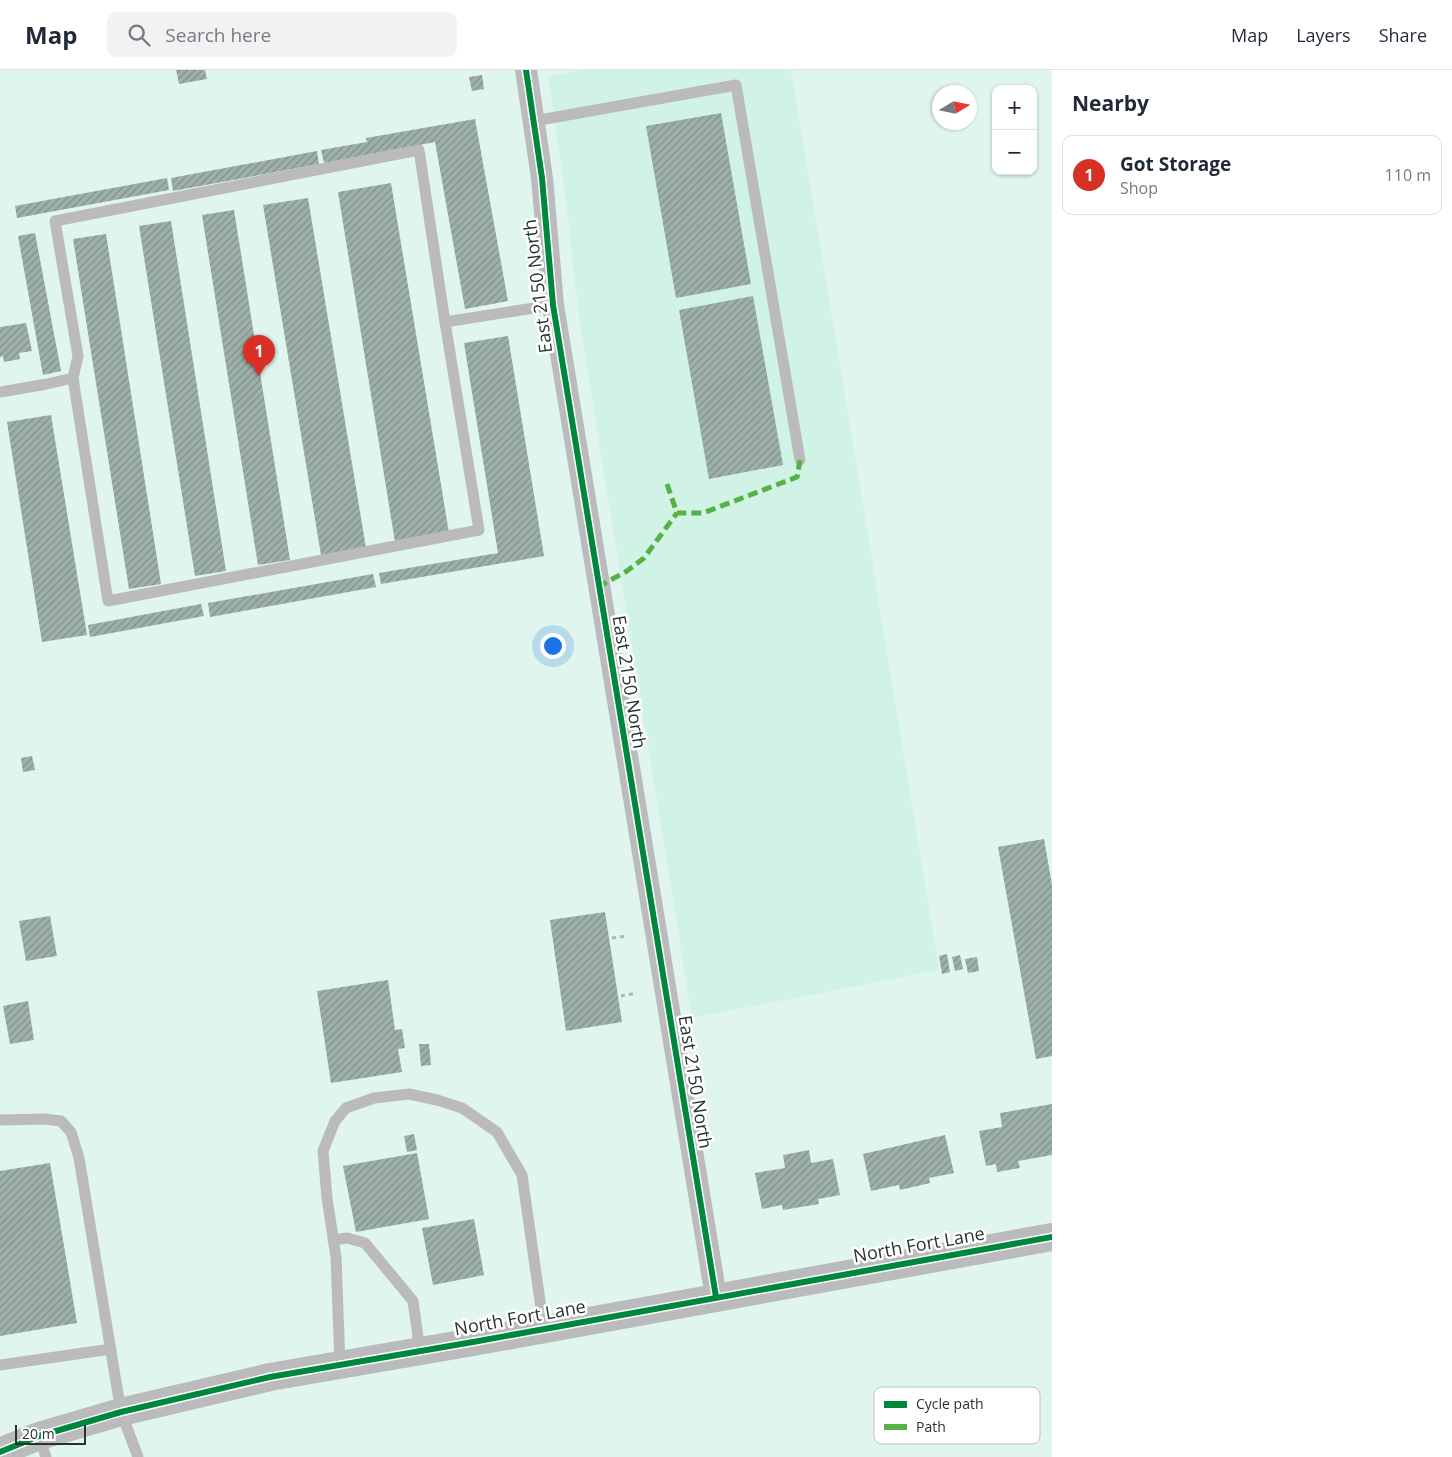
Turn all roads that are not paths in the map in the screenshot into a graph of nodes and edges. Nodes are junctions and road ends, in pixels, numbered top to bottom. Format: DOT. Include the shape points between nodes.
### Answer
graph roads {
  1 [pos="526,70"];
  2 [pos="534,121"];
  3 [pos="553,305"];
  4 [pos="445,322"];
  5 [pos="74,378"];
  6 [pos="0,392"];
  7 [pos="800,460"];
  8 [pos="0,1120"];
  9 [pos="1052,1237"];
  10 [pos="333,1240"];
  11 [pos="716,1297"];
  12 [pos="544,1329"];
  13 [pos="111,1349"];
  14 [pos="420,1351"];
  15 [pos="0,1364"];
  16 [pos="340,1365"];
  17 [pos="122,1412"];
  18 [pos="43,1447"];
  19 [pos="0,1452"];
  20 [pos="138,1457"];
  1 -- 2 [label="street, East 2150 North"];
  2 -- 3 [label="street, East 2150 North"];
  2 -- 7 [label="lane" via="736,85"];
  3 -- 4 [label="lane"];
  3 -- 11 [label="street, East 2150 North"];
  4 -- 5 [label="lane" via="419,150 55,222 78,356"];
  4 -- 5 [label="lane" via="479,530 108,601"];
  5 -- 6 [label="lane"];
  8 -- 13 [label="lane" via="61,1121 71,1132 79,1158"];
  9 -- 11 [label="street, North Fort Lane"];
  10 -- 12 [label="lane" via="323,1151 335,1121 346,1108 374,1098 409,1094 462,1108 497,1132 522,1175"];
  10 -- 14 [label="lane" via="347,1238 365,1243 413,1301"];
  10 -- 16 [label="lane"];
  11 -- 12 [label="street, North Fort Lane"];
  12 -- 14 [label="street, North Fort Lane"];
  13 -- 15 [label="lane"];
  13 -- 17 [label="lane"];
  14 -- 16 [label="street, North Fort Lane"];
  16 -- 17 [label="street, North Fort Lane" via="270,1377"];
  17 -- 18 [label="street, North Fort Lane"];
  17 -- 20 [label="lane"];
  18 -- 19 [label="street, North Fort Lane"];
}
